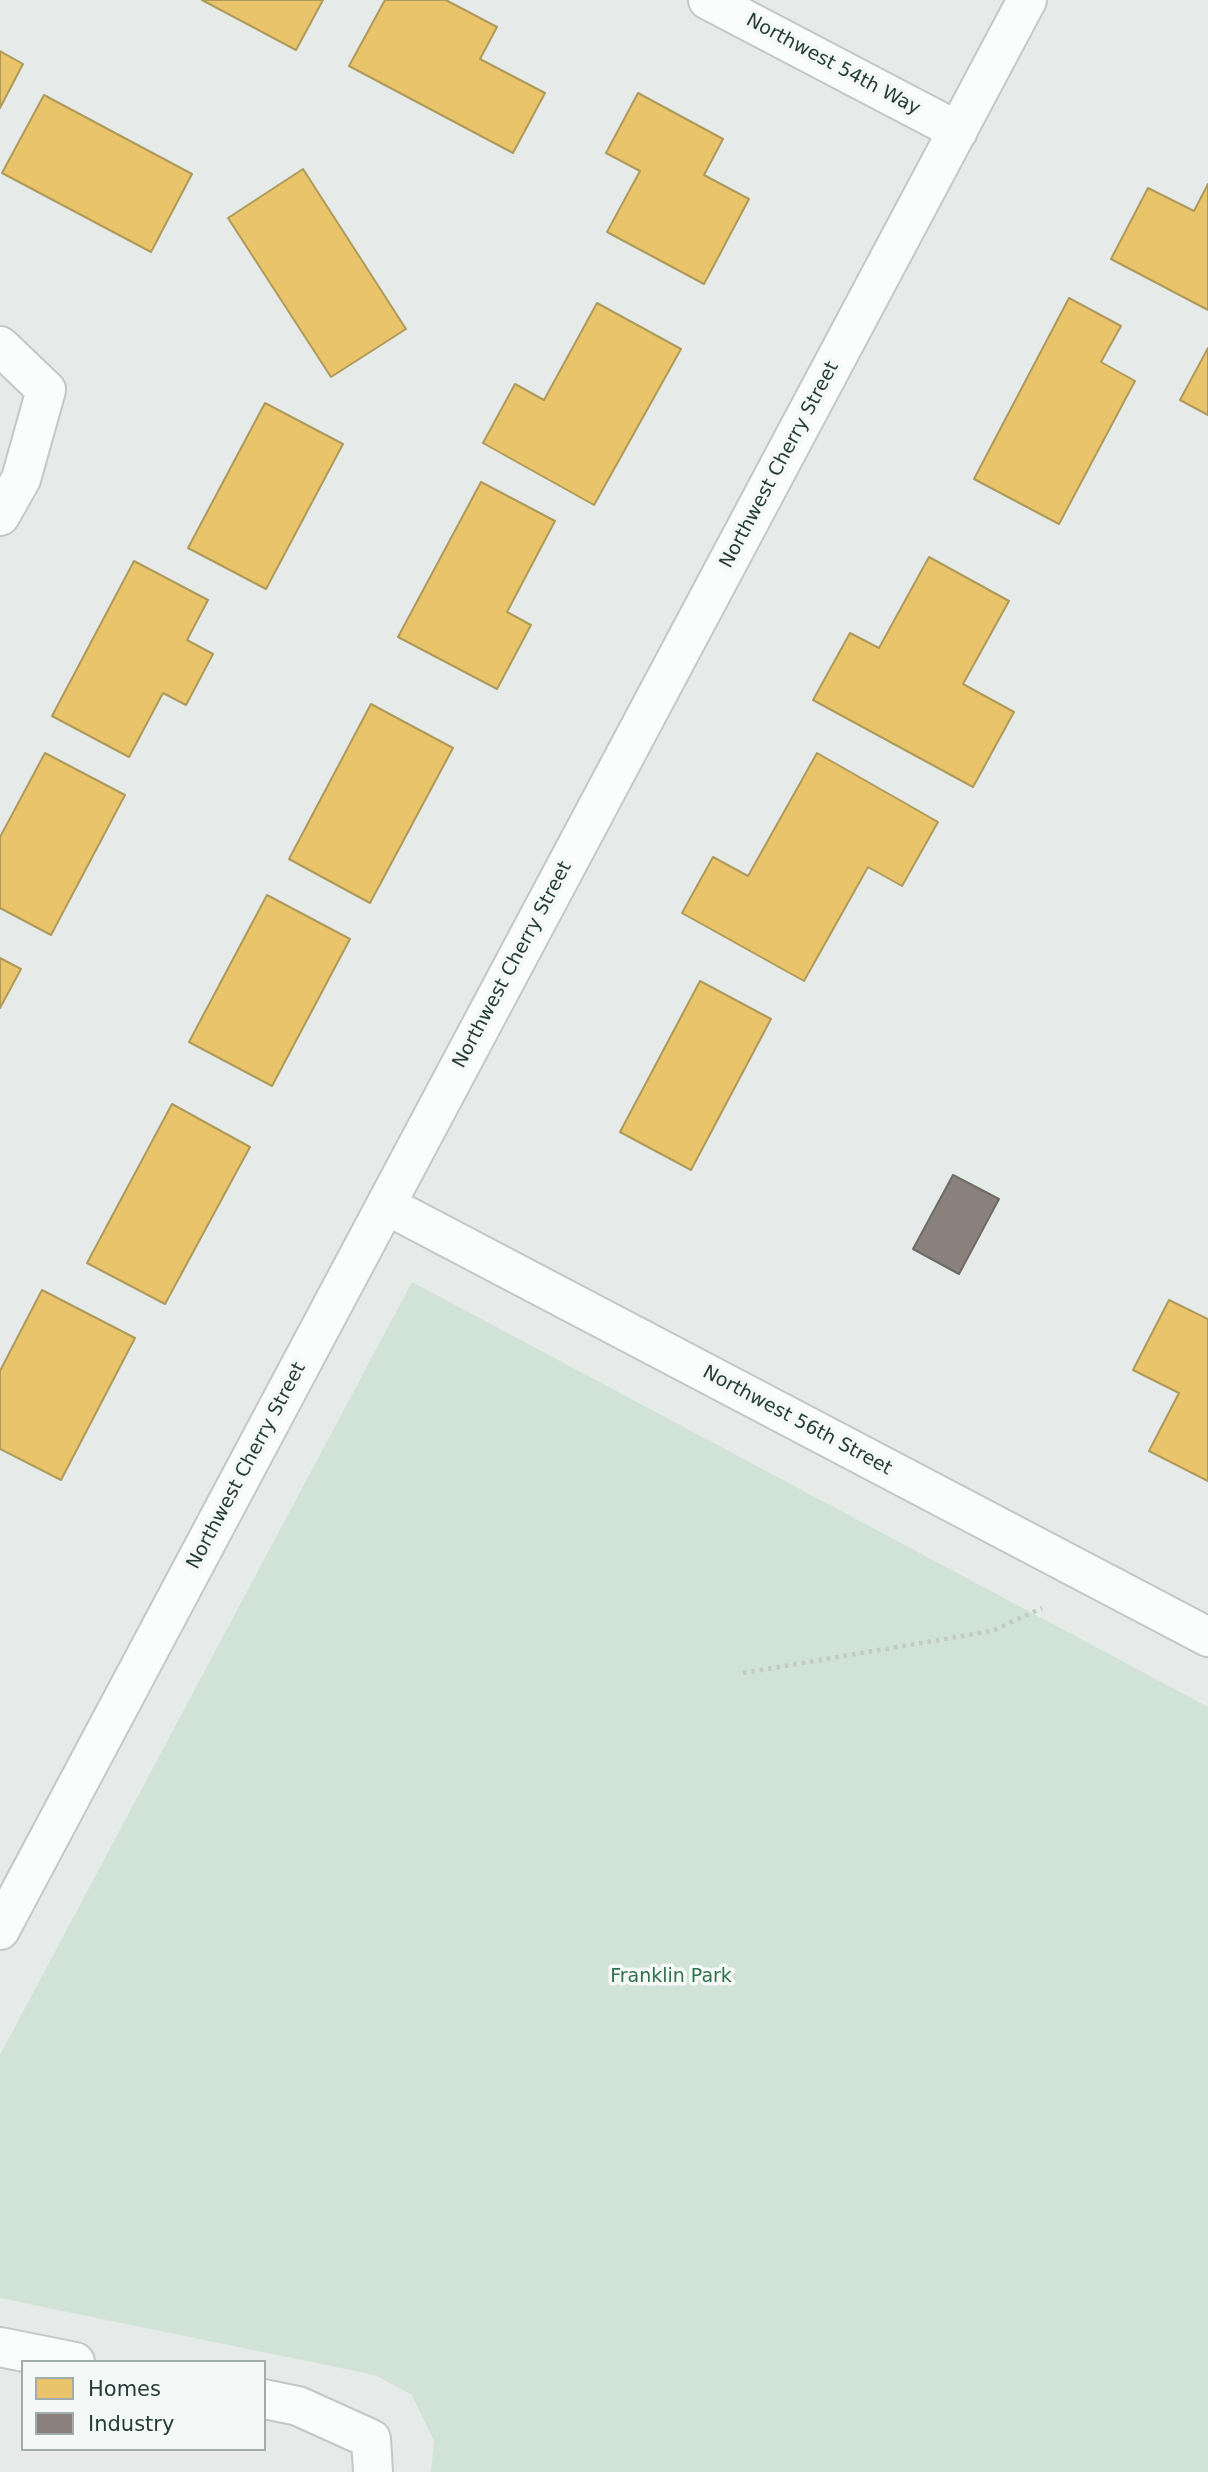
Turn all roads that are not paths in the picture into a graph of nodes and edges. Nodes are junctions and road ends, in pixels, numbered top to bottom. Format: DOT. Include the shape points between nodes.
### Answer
graph roads {
  1 [pos="708,0"];
  2 [pos="1027,0"];
  3 [pos="958,131"];
  4 [pos="0,346"];
  5 [pos="0,516"];
  6 [pos="386,1205"];
  7 [pos="1208,1637"];
  8 [pos="0,1930"];
  9 [pos="0,2347"];
  10 [pos="65,2360"];
  11 [pos="266,2399"];
  12 [pos="372,2456"];
  1 -- 3 [label="street, Northwest 54th Way"];
  2 -- 3 [label="street, Northwest Cherry Street"];
  3 -- 6 [label="street, Northwest Cherry Street"];
  4 -- 5 [label="street" via="46,390 20,479"];
  6 -- 7 [label="street, Northwest 56th Street"];
  6 -- 8 [label="street, Northwest Cherry Street"];
  9 -- 10 [label="street"];
  11 -- 12 [label="street" via="298,2406"];
}
